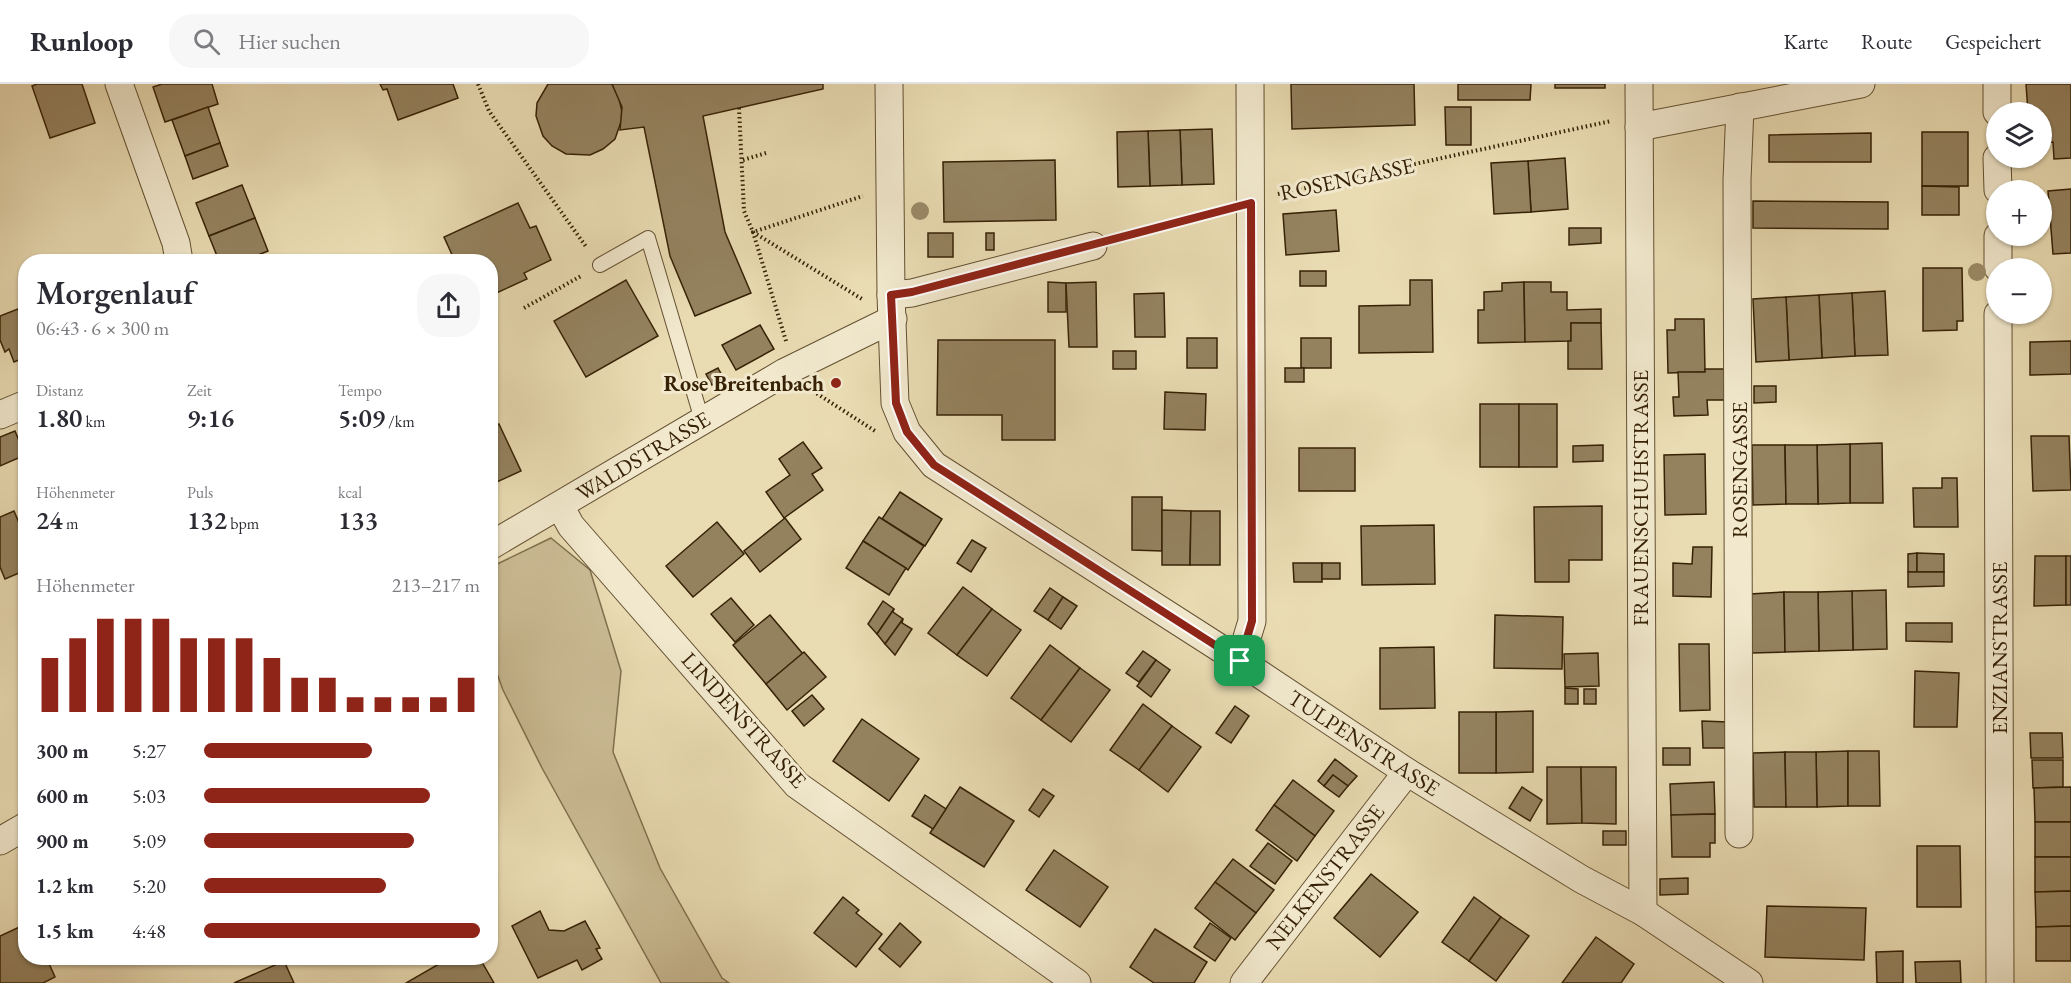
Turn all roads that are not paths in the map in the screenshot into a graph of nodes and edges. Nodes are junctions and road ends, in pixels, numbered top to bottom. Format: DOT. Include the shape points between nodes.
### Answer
graph roads {
  1 [pos="119,84"];
  2 [pos="889,84"];
  3 [pos="1250,84"];
  4 [pos="1639,84"];
  5 [pos="1861,84"];
  6 [pos="1997,84"];
  7 [pos="1997,102"];
  8 [pos="1740,107"];
  9 [pos="1639,121"];
  10 [pos="1093,246"];
  11 [pos="178,254"];
  12 [pos="600,265"];
  13 [pos="883,305"];
  14 [pos="1998,324"];
  15 [pos="18,407"];
  16 [pos="0,415"];
  17 [pos="702,420"];
  18 [pos="560,506"];
  19 [pos="498,541"];
  20 [pos="1240,661"];
  21 [pos="1407,772"];
  22 [pos="18,831"];
  23 [pos="1738,834"];
  24 [pos="0,841"];
  25 [pos="1643,912"];
  26 [pos="1077,983"];
  27 [pos="1244,983"];
  28 [pos="1749,983"];
  29 [pos="2000,983"];
  1 -- 11 [label="street"];
  2 -- 13 [label="street, TULPENSTRASSE"];
  3 -- 20 [label="street" via="1252,621"];
  4 -- 9 [label="street, FRAUENSCHUHSTRASSE"];
  5 -- 8 [label="street"];
  6 -- 7 [label="street"];
  8 -- 9 [label="street"];
  8 -- 23 [label="street, ROSENGASSE"];
  9 -- 25 [label="street, FRAUENSCHUHSTRASSE"];
  10 -- 13 [label="street, WALDSTRASSE" via="912,292"];
  12 -- 17 [label="lane" via="648,238"];
  13 -- 17 [label="street, WALDSTRASSE" via="790,370"];
  13 -- 20 [label="street, TULPENSTRASSE" via="896,403 907,432 934,465"];
  14 -- 29 [label="street, ENZIANSTRASSE"];
  15 -- 16 [label="street"];
  17 -- 18 [label="street, WALDSTRASSE"];
  18 -- 19 [label="street, WALDSTRASSE"];
  18 -- 26 [label="street, LINDENSTRASSE" via="571,526 797,785"];
  20 -- 21 [label="street, TULPENSTRASSE"];
  21 -- 25 [label="street, TULPENSTRASSE" via="1581,879"];
  21 -- 27 [label="street, NELKENSTRASSE"];
  22 -- 24 [label="street"];
  25 -- 28 [label="street, TULPENSTRASSE"];
}
